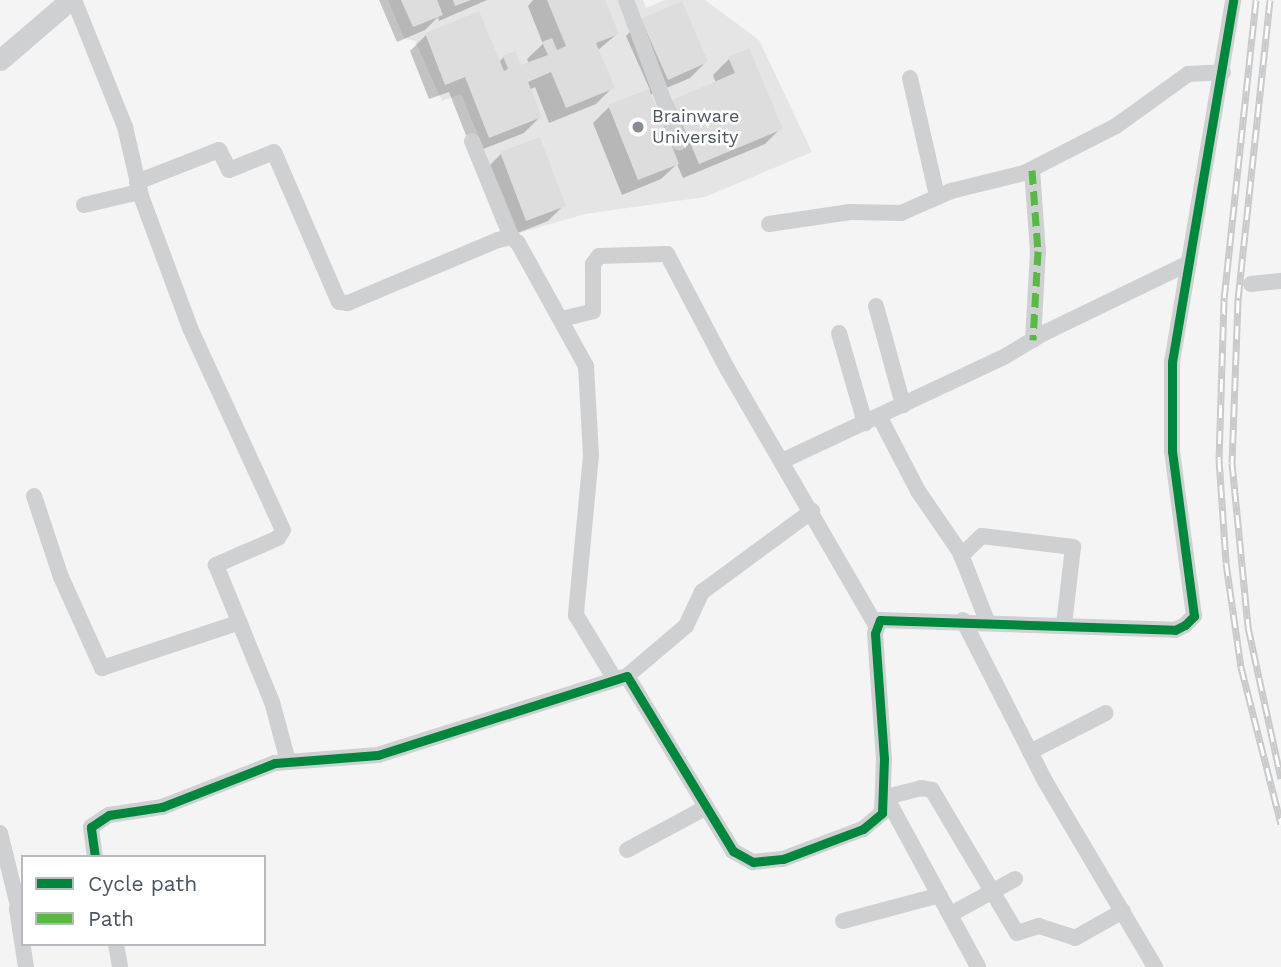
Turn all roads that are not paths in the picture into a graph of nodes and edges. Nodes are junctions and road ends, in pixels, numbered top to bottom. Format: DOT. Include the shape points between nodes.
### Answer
graph roads {
  1 [pos="72,0"];
  2 [pos="626,0"];
  3 [pos="1233,0"];
  4 [pos="0,60"];
  5 [pos="1223,72"];
  6 [pos="910,78"];
  7 [pos="472,141"];
  8 [pos="679,142"];
  9 [pos="1032,170"];
  10 [pos="138,187"];
  11 [pos="937,197"];
  12 [pos="85,205"];
  13 [pos="768,225"];
  14 [pos="511,237"];
  15 [pos="1189,263"];
  16 [pos="1281,281"];
  17 [pos="1251,284"];
  18 [pos="876,306"];
  19 [pos="562,319"];
  20 [pos="839,333"];
  21 [pos="1033,340"];
  22 [pos="903,405"];
  23 [pos="872,420"];
  24 [pos="782,461"];
  25 [pos="34,496"];
  26 [pos="812,511"];
  27 [pos="961,556"];
  28 [pos="963,620"];
  29 [pos="987,621"];
  30 [pos="240,622"];
  31 [pos="876,625"];
  32 [pos="1064,625"];
  33 [pos="620,677"];
  34 [pos="1106,713"];
  35 [pos="1030,752"];
  36 [pos="288,761"];
  37 [pos="885,794"];
  38 [pos="705,808"];
  39 [pos="0,832"];
  40 [pos="627,850"];
  41 [pos="95,855"];
  42 [pos="1015,879"];
  43 [pos="991,891"];
  44 [pos="940,895"];
  45 [pos="20,904"];
  46 [pos="1123,911"];
  47 [pos="951,914"];
  48 [pos="843,921"];
  49 [pos="24,946"];
  50 [pos="116,946"];
  51 [pos="26,967"];
  52 [pos="120,967"];
  53 [pos="978,967"];
  54 [pos="1155,967"];
  1 -- 4 [label="street"];
  1 -- 10 [label="street" via="125,127"];
  2 -- 8 [label="street"];
  3 -- 5 [label="street"];
  5 -- 9 [label="street" via="1188,74 1116,126"];
  5 -- 15 [label="street"];
  6 -- 11 [label="street"];
  7 -- 14 [label="street"];
  9 -- 11 [label="street"];
  9 -- 21 [label="street" via="1038,251"];
  10 -- 12 [label="street"];
  10 -- 14 [label="street" via="219,150 229,170 274,152 340,302 348,303"];
  10 -- 30 [label="street" via="194,338 283,530 278,538 216,565"];
  11 -- 13 [label="street" via="901,213 850,212"];
  14 -- 19 [label="street"];
  15 -- 21 [label="street"];
  15 -- 32 [label="street" via="1171,362 1172,439 1194,616 1175,630"];
  16 -- 17 [label="street"];
  18 -- 22 [label="street"];
  19 -- 24 [label="street" via="593,311 593,264 599,256 667,254"];
  19 -- 33 [label="street" via="586,366 591,433 576,615"];
  20 -- 23 [label="street"];
  21 -- 22 [label="street"];
  22 -- 23 [label="street"];
  23 -- 24 [label="street"];
  23 -- 27 [label="street"];
  24 -- 26 [label="street"];
  25 -- 30 [label="street" via="61,577 102,668"];
  26 -- 31 [label="street"];
  26 -- 33 [label="street" via="702,592 686,626"];
  27 -- 29 [label="street"];
  27 -- 32 [label="street" via="979,536 1073,547"];
  28 -- 29 [label="street"];
  28 -- 31 [label="street" via="895,617"];
  28 -- 35 [label="street"];
  29 -- 32 [label="street"];
  30 -- 36 [label="street" via="272,702"];
  31 -- 37 [label="street"];
  33 -- 36 [label="street" via="378,755"];
  33 -- 38 [label="street"];
  34 -- 35 [label="street"];
  35 -- 46 [label="street"];
  36 -- 41 [label="street" via="163,807 108,815 91,827"];
  37 -- 38 [label="street" via="882,813 863,829 783,859 753,862 733,851"];
  37 -- 43 [label="street" via="932,790"];
  37 -- 44 [label="street"];
  38 -- 40 [label="street"];
  39 -- 45 [label="street"];
  42 -- 43 [label="street"];
  43 -- 46 [label="street" via="1021,934 1039,926 1075,938"];
  43 -- 47 [label="street"];
  44 -- 47 [label="street"];
  44 -- 48 [label="street"];
  46 -- 54 [label="street"];
  47 -- 53 [label="street"];
  49 -- 51 [label="street"];
  50 -- 52 [label="street"];
}
